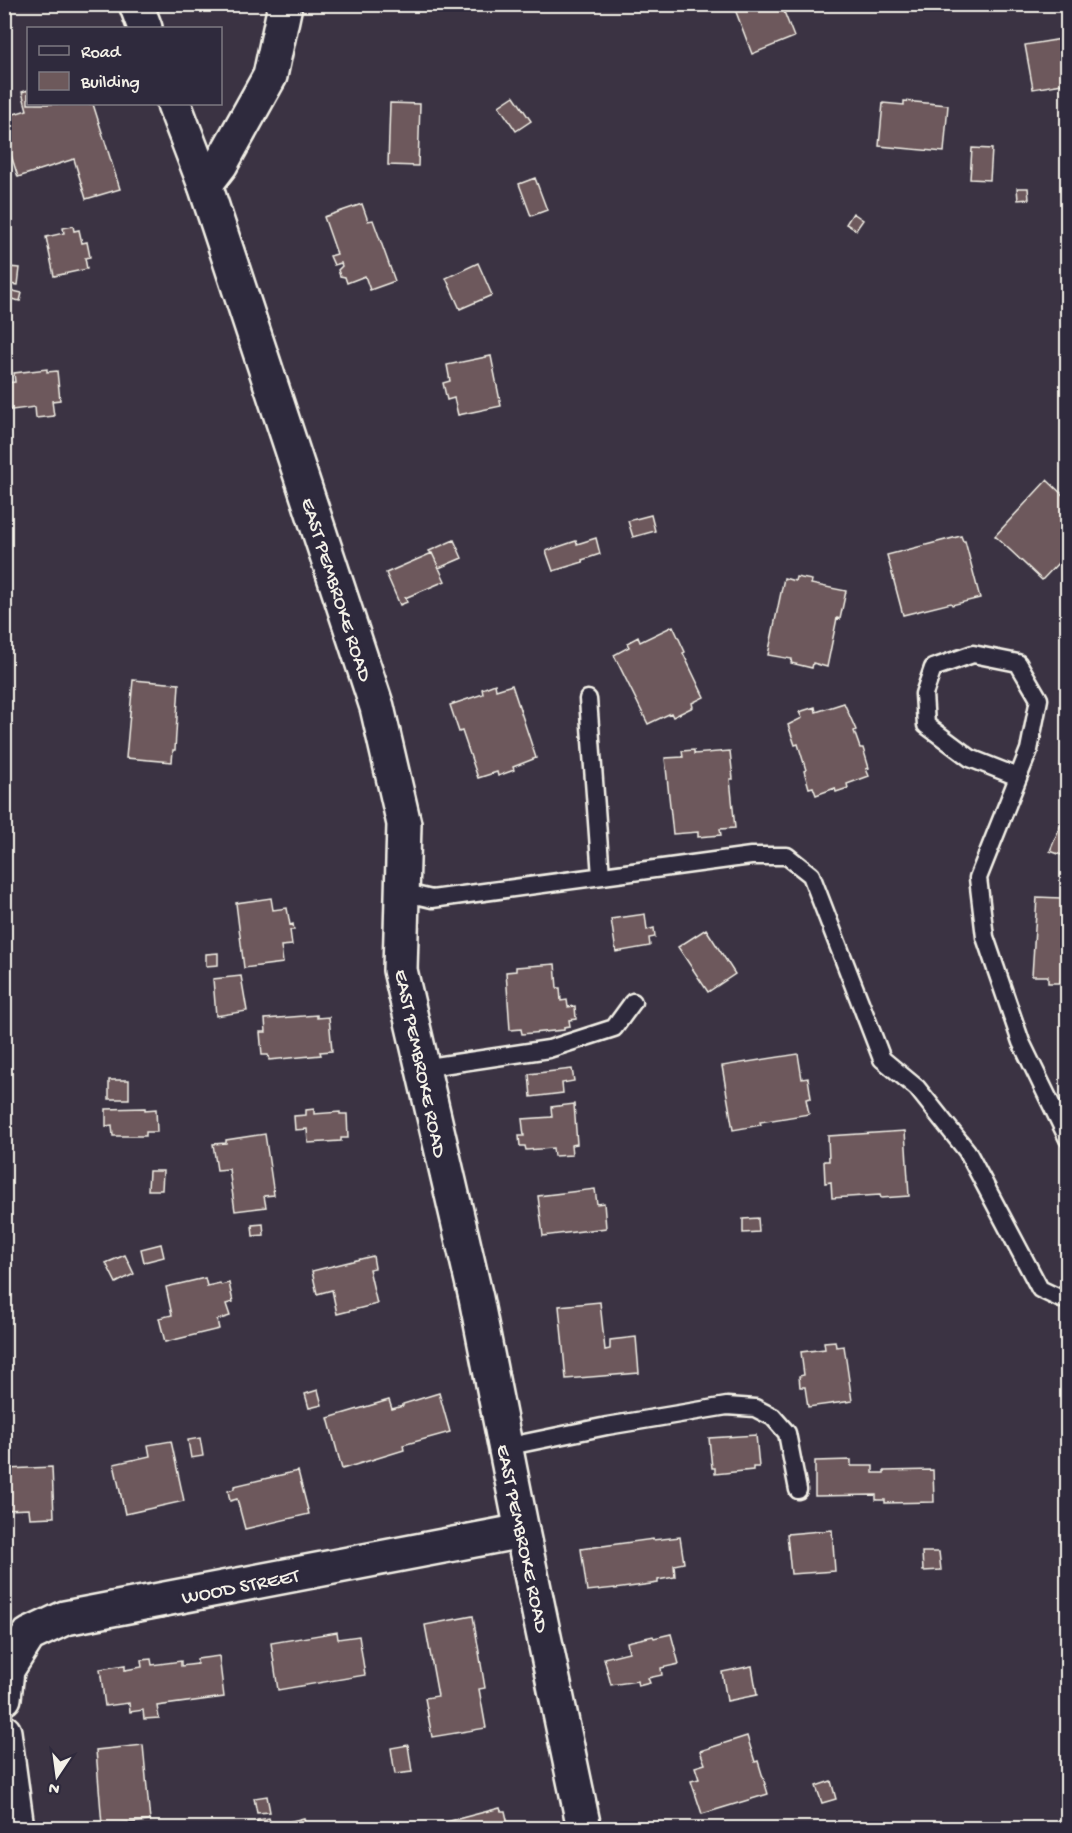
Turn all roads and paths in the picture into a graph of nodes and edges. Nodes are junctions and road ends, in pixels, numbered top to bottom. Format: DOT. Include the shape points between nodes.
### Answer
graph roads {
  1 [pos="136,4"];
  2 [pos="284,4"];
  3 [pos="145,27"];
  4 [pos="174,105"];
  5 [pos="205,185"];
  6 [pos="588,699"];
  7 [pos="1018,777"];
  8 [pos="601,876"];
  9 [pos="402,892"];
  10 [pos="633,1002"];
  11 [pos="422,1068"];
  12 [pos="1068,1139"];
  13 [pos="1068,1298"];
  14 [pos="505,1447"];
  15 [pos="798,1490"];
  16 [pos="522,1531"];
  17 [pos="4,1698"];
  18 [pos="4,1732"];
  19 [pos="17,1828"];
  20 [pos="584,1828"];
  1 -- 3 [label="street"];
  2 -- 5 [label="street" via="270,76 222,164"];
  4 -- 5 [label="street, EAST PEMBROKE ROAD"];
  5 -- 9 [label="street, EAST PEMBROKE ROAD" via="377,707 404,824"];
  6 -- 8 [label="lane"];
  7 -- 7 [label="lane" via="1029,750 1040,699 1018,663 974,654 933,668 924,694 926,725 970,758"];
  7 -- 12 [label="lane" via="978,878 985,937 1021,1042"];
  8 -- 9 [label="lane" via="432,899"];
  8 -- 13 [label="lane" via="751,856 786,856 811,875 882,1059 917,1088 967,1151 1040,1289 1060,1299"];
  9 -- 11 [label="street, EAST PEMBROKE ROAD" via="400,969"];
  10 -- 11 [label="lane" via="614,1028 549,1049"];
  11 -- 14 [label="street, EAST PEMBROKE ROAD" via="476,1298"];
  14 -- 15 [label="lane" via="727,1406 754,1408 773,1417 787,1432"];
  14 -- 16 [label="street, EAST PEMBROKE ROAD"];
  16 -- 17 [label="street, WOOD STREET" via="65,1618 29,1635 7,1670"];
  16 -- 20 [label="street, EAST PEMBROKE ROAD"];
  18 -- 19 [label="street"];
}
